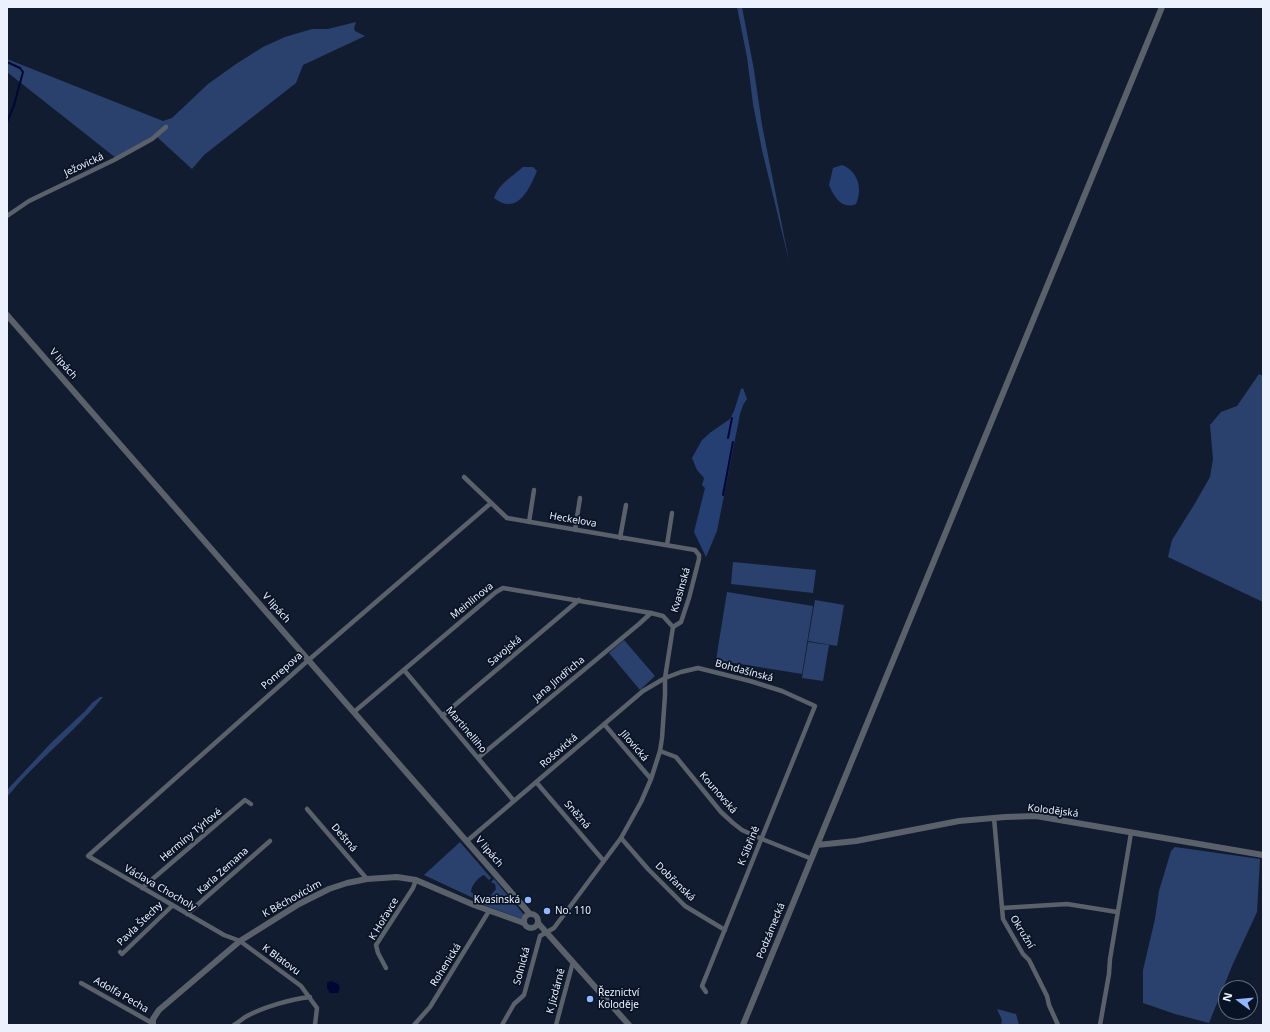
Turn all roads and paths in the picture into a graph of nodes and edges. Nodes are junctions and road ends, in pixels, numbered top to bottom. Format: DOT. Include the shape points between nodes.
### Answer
graph roads {
  1 [pos="1162,7"];
  2 [pos="166,127"];
  3 [pos="7,216"];
  4 [pos="7,316"];
  5 [pos="464,477"];
  6 [pos="534,490"];
  7 [pos="580,498"];
  8 [pos="491,503"];
  9 [pos="626,505"];
  10 [pos="672,513"];
  11 [pos="529,522"];
  12 [pos="575,530"];
  13 [pos="620,538"];
  14 [pos="666,545"];
  15 [pos="695,550"];
  16 [pos="579,600"];
  17 [pos="651,613"];
  18 [pos="673,627"];
  19 [pos="309,660"];
  20 [pos="404,670"];
  21 [pos="665,678"];
  22 [pos="815,706"];
  23 [pos="354,712"];
  24 [pos="442,716"];
  25 [pos="604,724"];
  26 [pos="660,751"];
  27 [pos="478,758"];
  28 [pos="651,779"];
  29 [pos="536,782"];
  30 [pos="514,801"];
  31 [pos="251,804"];
  32 [pos="307,809"];
  33 [pos="994,818"];
  34 [pos="1131,833"];
  35 [pos="621,838"];
  36 [pos="762,839"];
  37 [pos="270,841"];
  38 [pos="467,842"];
  39 [pos="817,846"];
  40 [pos="1263,855"];
  41 [pos="88,856"];
  42 [pos="812,859"];
  43 [pos="603,860"];
  44 [pos="367,878"];
  45 [pos="416,880"];
  46 [pos="142,888"];
  47 [pos="172,906"];
  48 [pos="1002,908"];
  49 [pos="489,911"];
  50 [pos="1117,912"];
  51 [pos="188,914"];
  52 [pos="530,914"];
  53 [pos="524,923"];
  54 [pos="537,925"];
  55 [pos="725,930"];
  56 [pos="545,931"];
  57 [pos="240,941"];
  58 [pos="120,952"];
  59 [pos="573,962"];
  60 [pos="386,968"];
  61 [pos="81,983"];
  62 [pos="706,992"];
  63 [pos="310,997"];
  64 [pos="150,1024"];
  65 [pos="234,1025"];
  66 [pos="316,1025"];
  67 [pos="414,1025"];
  68 [pos="502,1025"];
  69 [pos="556,1025"];
  70 [pos="629,1025"];
  71 [pos="744,1025"];
  72 [pos="1058,1025"];
  73 [pos="1100,1025"];
  1 -- 39 [label="street, Podzámecká"];
  2 -- 3 [label="street, Ježovická" via="152,139 29,201"];
  4 -- 19 [label="street, V lipách"];
  5 -- 8 [label="street, Heckelova"];
  6 -- 11 [label="street"];
  7 -- 12 [label="street"];
  8 -- 11 [label="street, Heckelova" via="507,518"];
  8 -- 19 [label="street, Ponrepova"];
  9 -- 13 [label="street"];
  10 -- 14 [label="street"];
  11 -- 12 [label="street, Heckelova"];
  12 -- 13 [label="street, Heckelova"];
  13 -- 14 [label="street, Heckelova"];
  14 -- 15 [label="street, Heckelova"];
  15 -- 18 [label="street, Kvasinská" via="699,559 689,598 681,622"];
  16 -- 17 [label="street, Meinlinova"];
  16 -- 20 [label="street, Meinlinova" via="500,589"];
  16 -- 24 [label="street, Savojská"];
  17 -- 18 [label="street, Meinlinova" via="663,616"];
  17 -- 27 [label="street, Jana Jindřicha"];
  18 -- 21 [label="street, Kvasinská"];
  19 -- 23 [label="street, V lipách"];
  19 -- 41 [label="street, Ponrepova"];
  20 -- 23 [label="street, Meinlinova"];
  20 -- 24 [label="street, Martinelliho"];
  21 -- 22 [label="street, Bohdašínská" via="698,668 782,691"];
  21 -- 25 [label="street, Rošovická" via="646,688"];
  21 -- 26 [label="street, Kvasinská"];
  22 -- 36 [label="street, K Sibřině"];
  23 -- 38 [label="street, V lipách"];
  24 -- 27 [label="street, Martinelliho"];
  25 -- 28 [label="street, Jílovická"];
  25 -- 29 [label="street, Rošovická"];
  26 -- 28 [label="street, Kvasinská"];
  26 -- 36 [label="street, Kounovská" via="676,757 733,824"];
  27 -- 30 [label="street, Martinelliho"];
  28 -- 35 [label="street, Kvasinská"];
  29 -- 30 [label="street, Rošovická"];
  29 -- 43 [label="street, Sněžná"];
  30 -- 38 [label="street, Rošovická"];
  31 -- 46 [label="street, Hermíny Týrlové" via="245,800"];
  32 -- 44 [label="street, Deštná"];
  33 -- 34 [label="street, Kolodějská" via="1036,816"];
  33 -- 39 [label="street, Kolodějská" via="959,821"];
  33 -- 48 [label="street, Okružní"];
  34 -- 40 [label="street, Kolodějská"];
  34 -- 50 [label="street"];
  35 -- 43 [label="street, Kvasinská"];
  35 -- 55 [label="street, Dobřanská" via="685,906"];
  36 -- 42 [label="street, Kounovská"];
  36 -- 55 [label="street, K Sibřině"];
  37 -- 51 [label="street, Karla Zemana"];
  38 -- 52 [label="street, V lipách"];
  39 -- 42 [label="street, Podzámecká"];
  41 -- 46 [label="street, Václava Chocholy"];
  42 -- 71 [label="street, Podzámecká"];
  43 -- 56 [label="street, Kvasinská" via="554,928"];
  44 -- 45 [label="street, K Běchovicům" via="397,877"];
  44 -- 57 [label="street, K Běchovicům" via="329,889 299,904"];
  45 -- 49 [label="street, K Běchovicům"];
  45 -- 60 [label="street, K Hořavce" via="376,945"];
  46 -- 47 [label="street, Václava Chocholy"];
  47 -- 51 [label="street, Václava Chocholy"];
  47 -- 58 [label="street, Pavla Štechy" via="122,954"];
  48 -- 50 [label="street" via="1067,904"];
  48 -- 72 [label="street, Okružní" via="1003,919 1029,960"];
  49 -- 53 [label="street, K Běchovicům"];
  49 -- 67 [label="street, Rohenická" via="430,1007"];
  50 -- 73 [label="street"];
  51 -- 57 [label="street, Václava Chocholy" via="224,935"];
  52 -- 53 [label="street" via="525,917"];
  52 -- 54 [label="street" via="536,916"];
  53 -- 54 [label="street" via="528,928"];
  54 -- 56 [label="street"];
  55 -- 62 [label="street, K Sibřině" via="702,986"];
  56 -- 59 [label="street"];
  56 -- 68 [label="street, Solnická" via="538,942 524,995 514,1004"];
  57 -- 63 [label="street, K Blatovu" via="301,986"];
  57 -- 64 [label="street, K Běchovicům" via="159,1010"];
  59 -- 69 [label="street, K Jízdárně"];
  59 -- 70 [label="street"];
  61 -- 64 [label="street, Adolfa Pecha"];
  63 -- 65 [label="street" via="296,998 274,1005 247,1016"];
  63 -- 66 [label="street" via="317,1008"];
}
